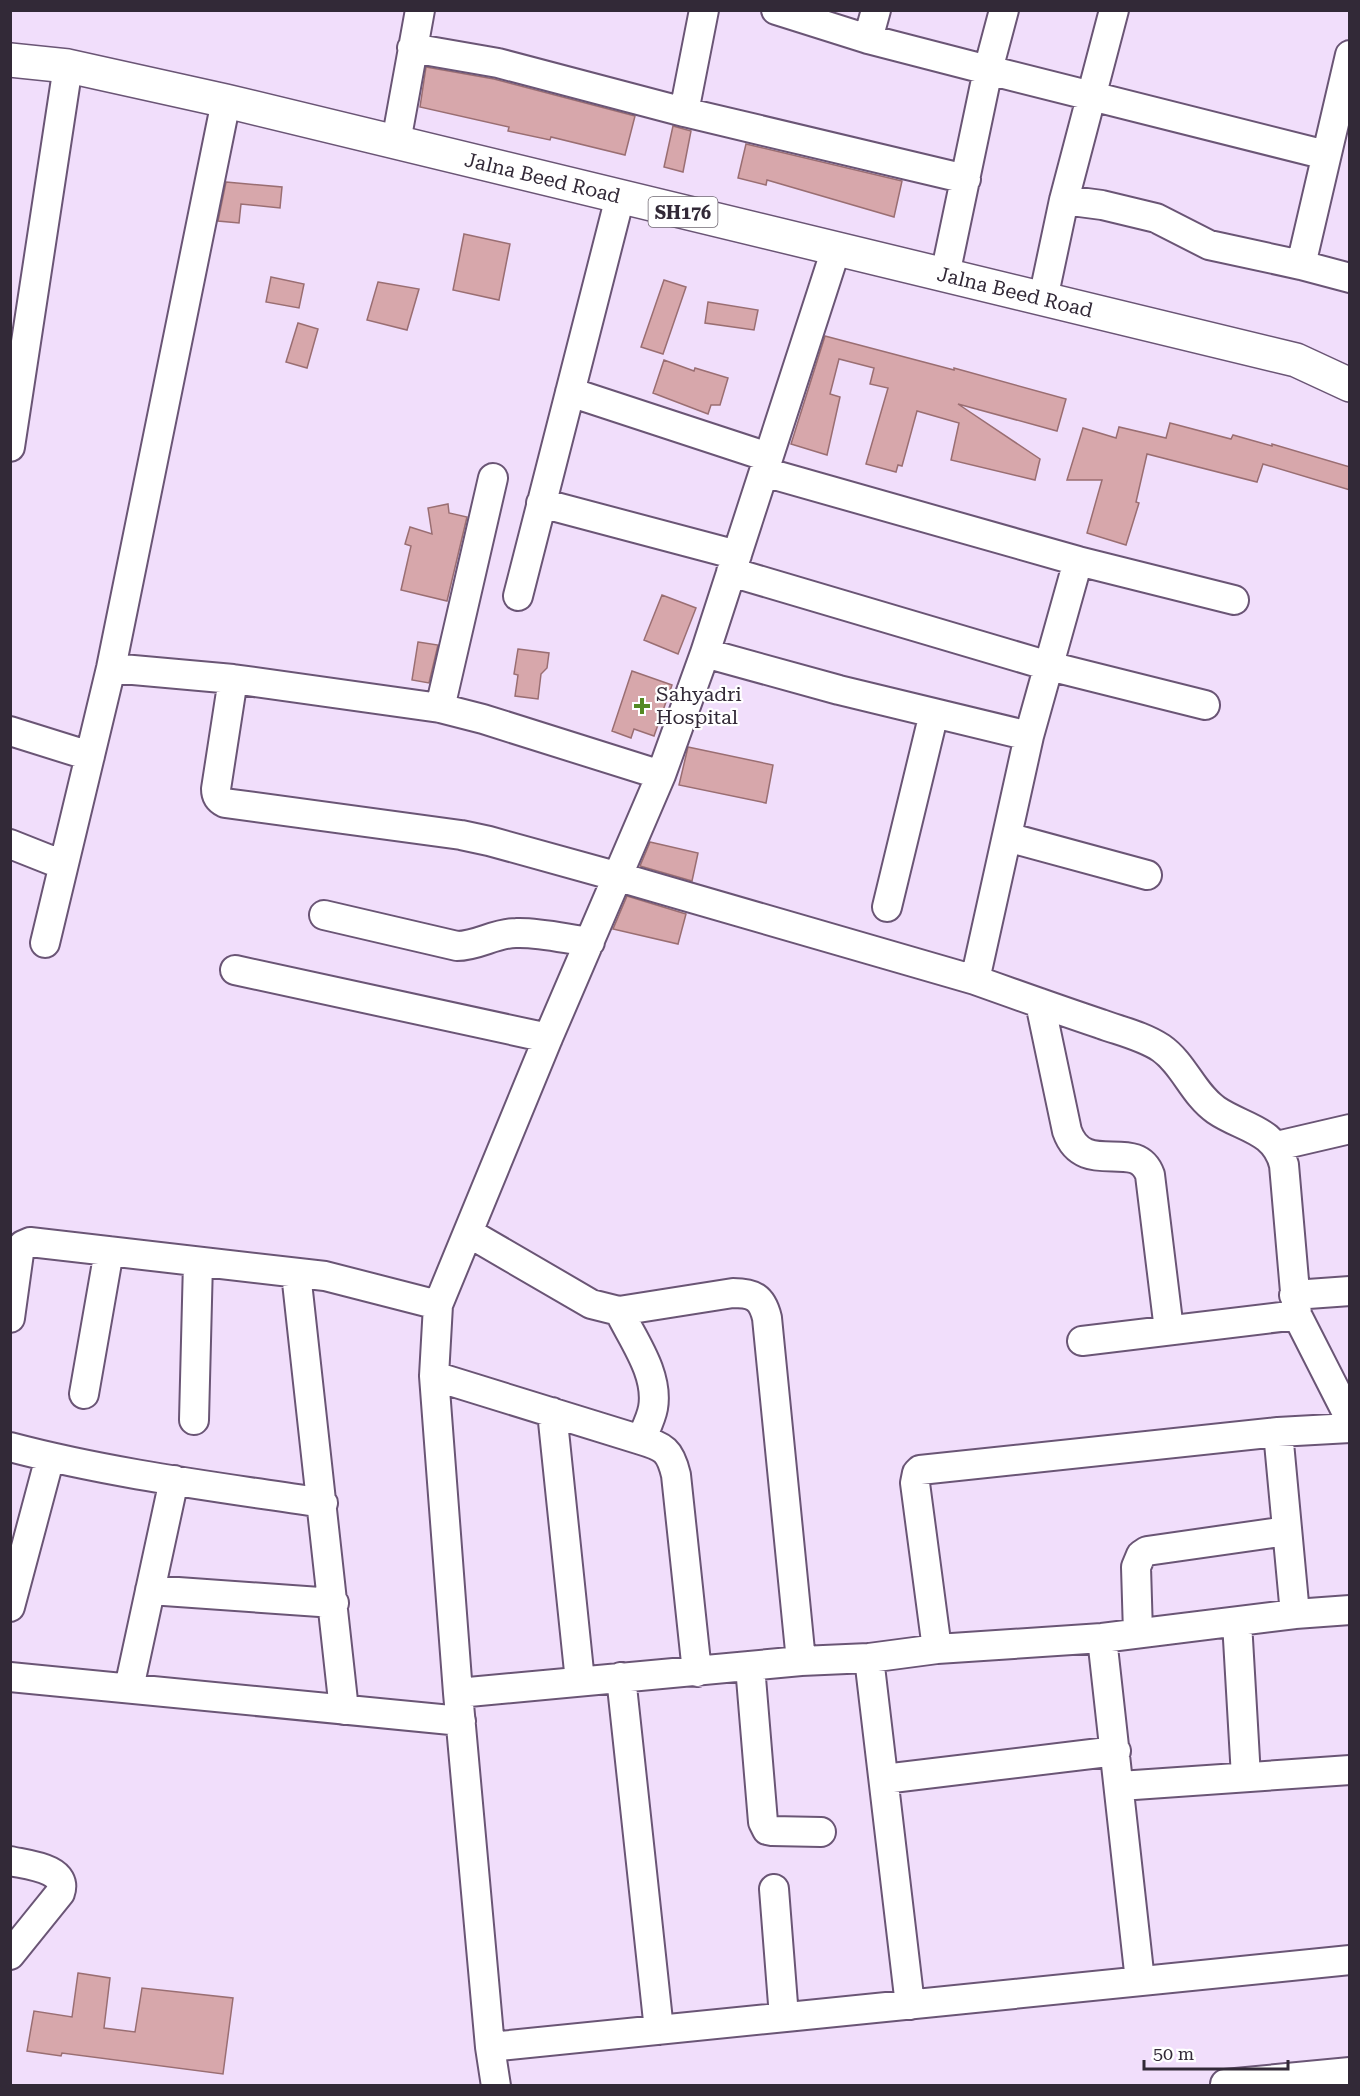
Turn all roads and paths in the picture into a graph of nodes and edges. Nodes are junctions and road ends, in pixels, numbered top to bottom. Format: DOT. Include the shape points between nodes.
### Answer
graph roads {
  1 [pos="420,10"];
  2 [pos="704,10"];
  3 [pos="776,10"];
  4 [pos="876,10"];
  5 [pos="1004,10"];
  6 [pos="1114,10"];
  7 [pos="868,39"];
  8 [pos="412,48"];
  9 [pos="1350,56"];
  10 [pos="13,63"];
  11 [pos="68,66"];
  12 [pos="988,70"];
  13 [pos="1090,95"];
  14 [pos="226,101"];
  15 [pos="684,112"];
  16 [pos="396,142"];
  17 [pos="1326,155"];
  18 [pos="966,179"];
  19 [pos="620,197"];
  20 [pos="1064,200"];
  21 [pos="836,249"];
  22 [pos="1301,265"];
  23 [pos="945,275"];
  24 [pos="1350,278"];
  25 [pos="1043,299"];
  26 [pos="1350,385"];
  27 [pos="570,392"];
  28 [pos="10,447"];
  29 [pos="766,465"];
  30 [pos="493,478"];
  31 [pos="541,503"];
  32 [pos="1078,561"];
  33 [pos="734,563"];
  34 [pos="518,596"];
  35 [pos="1234,600"];
  36 [pos="705,653"];
  37 [pos="1049,666"];
  38 [pos="111,668"];
  39 [pos="233,679"];
  40 [pos="1205,705"];
  41 [pos="441,708"];
  42 [pos="934,713"];
  43 [pos="10,731"];
  44 [pos="1029,736"];
  45 [pos="90,756"];
  46 [pos="661,775"];
  47 [pos="1007,837"];
  48 [pos="10,844"];
  49 [pos="63,865"];
  50 [pos="1147,874"];
  51 [pos="619,876"];
  52 [pos="887,907"];
  53 [pos="324,915"];
  54 [pos="590,942"];
  55 [pos="45,943"];
  56 [pos="235,970"];
  57 [pos="975,980"];
  58 [pos="1040,1003"];
  59 [pos="548,1038"];
  60 [pos="1350,1129"];
  61 [pos="1277,1146"];
  62 [pos="469,1233"];
  63 [pos="109,1251"];
  64 [pos="198,1262"];
  65 [pos="296,1273"];
  66 [pos="1350,1291"];
  67 [pos="438,1305"];
  68 [pos="1295,1305"];
  69 [pos="619,1311"];
  70 [pos="10,1318"];
  71 [pos="1168,1330"];
  72 [pos="1082,1341"];
  73 [pos="434,1376"];
  74 [pos="84,1394"];
  75 [pos="552,1412"];
  76 [pos="1350,1419"];
  77 [pos="194,1420"];
  78 [pos="1350,1428"];
  79 [pos="1278,1432"];
  80 [pos="641,1440"];
  81 [pos="10,1447"];
  82 [pos="50,1457"];
  83 [pos="174,1480"];
  84 [pos="323,1503"];
  85 [pos="1287,1531"];
  86 [pos="150,1590"];
  87 [pos="334,1602"];
  88 [pos="10,1607"];
  89 [pos="1350,1610"];
  90 [pos="1295,1614"];
  91 [pos="1237,1622"];
  92 [pos="1138,1633"];
  93 [pos="1102,1638"];
  94 [pos="937,1649"];
  95 [pos="869,1658"];
  96 [pos="801,1661"];
  97 [pos="750,1666"];
  98 [pos="697,1672"];
  99 [pos="10,1677"];
  100 [pos="621,1677"];
  101 [pos="580,1682"];
  102 [pos="129,1688"];
  103 [pos="459,1707"];
  104 [pos="344,1710"];
  105 [pos="1116,1751"];
  106 [pos="1350,1770"];
  107 [pos="1246,1777"];
  108 [pos="884,1779"];
  109 [pos="1120,1786"];
  110 [pos="821,1832"];
  111 [pos="10,1861"];
  112 [pos="774,1889"];
  113 [pos="10,1955"];
  114 [pos="1350,1960"];
  115 [pos="1140,1981"];
  116 [pos="910,2005"];
  117 [pos="784,2017"];
  118 [pos="659,2030"];
  119 [pos="490,2047"];
  120 [pos="1350,2072"];
  121 [pos="1225,2084"];
  122 [pos="496,2085"];
  1 -- 8 [label="street"];
  2 -- 15 [label="street"];
  3 -- 7 [label="street"];
  4 -- 7 [label="street"];
  5 -- 12 [label="street"];
  6 -- 13 [label="street"];
  7 -- 12 [label="street"];
  8 -- 15 [label="street" via="498,63"];
  8 -- 16 [label="street"];
  9 -- 17 [label="street"];
  10 -- 11 [label="main road, Jalna Beed Road / SH176"];
  11 -- 14 [label="main road, Jalna Beed Road / SH176"];
  11 -- 28 [label="street"];
  12 -- 13 [label="street"];
  12 -- 18 [label="street"];
  13 -- 17 [label="street"];
  13 -- 20 [label="street"];
  14 -- 16 [label="main road, Jalna Beed Road / SH176"];
  14 -- 38 [label="street"];
  15 -- 18 [label="street"];
  16 -- 19 [label="main road, Jalna Beed Road / SH176"];
  17 -- 22 [label="street"];
  18 -- 23 [label="street"];
  19 -- 21 [label="main road, Jalna Beed Road / SH176"];
  19 -- 27 [label="street"];
  20 -- 22 [label="street" via="1156,218 1209,245"];
  20 -- 25 [label="street"];
  21 -- 23 [label="main road, Jalna Beed Road / SH176"];
  21 -- 29 [label="street"];
  22 -- 24 [label="street"];
  23 -- 25 [label="main road, Jalna Beed Road / SH176"];
  25 -- 26 [label="main road, Jalna Beed Road / SH176" via="1296,360"];
  27 -- 29 [label="street"];
  27 -- 31 [label="street"];
  29 -- 32 [label="street"];
  29 -- 33 [label="street"];
  30 -- 41 [label="street"];
  31 -- 33 [label="street"];
  31 -- 34 [label="street"];
  32 -- 35 [label="street"];
  32 -- 37 [label="street"];
  33 -- 36 [label="street"];
  33 -- 37 [label="street"];
  36 -- 42 [label="street"];
  36 -- 46 [label="street"];
  37 -- 40 [label="street"];
  37 -- 44 [label="street"];
  38 -- 39 [label="street"];
  38 -- 45 [label="street"];
  39 -- 41 [label="street"];
  39 -- 51 [label="street" via="216,789 220,801 461,835"];
  41 -- 46 [label="street"];
  42 -- 44 [label="street"];
  42 -- 52 [label="street"];
  43 -- 45 [label="street"];
  44 -- 47 [label="street"];
  45 -- 49 [label="street"];
  46 -- 51 [label="street"];
  47 -- 50 [label="street"];
  47 -- 57 [label="street"];
  48 -- 49 [label="street"];
  49 -- 55 [label="street"];
  51 -- 54 [label="street"];
  51 -- 57 [label="street"];
  53 -- 54 [label="street" via="457,946 517,933"];
  54 -- 59 [label="street"];
  56 -- 59 [label="street"];
  57 -- 58 [label="street"];
  58 -- 61 [label="street" via="1158,1046 1212,1107"];
  58 -- 71 [label="street" via="1067,1131 1074,1146 1085,1154 1140,1160 1148,1167"];
  59 -- 62 [label="street"];
  60 -- 61 [label="street"];
  61 -- 68 [label="street" via="1284,1165"];
  62 -- 67 [label="street"];
  62 -- 69 [label="street" via="591,1304"];
  63 -- 64 [label="street"];
  63 -- 70 [label="street" via="26,1243 20,1253"];
  63 -- 74 [label="street"];
  64 -- 65 [label="street"];
  64 -- 77 [label="street"];
  65 -- 67 [label="street" via="325,1276"];
  65 -- 84 [label="street"];
  66 -- 68 [label="street"];
  67 -- 73 [label="street"];
  68 -- 71 [label="street"];
  68 -- 76 [label="street"];
  69 -- 80 [label="street" via="654,1388 653,1410"];
  69 -- 96 [label="street" via="733,1293 753,1296 764,1307"];
  71 -- 72 [label="street"];
  73 -- 75 [label="street"];
  73 -- 103 [label="street"];
  75 -- 80 [label="street"];
  75 -- 101 [label="street"];
  78 -- 79 [label="street"];
  79 -- 85 [label="street"];
  79 -- 94 [label="street" via="921,1470 915,1483"];
  80 -- 98 [label="street" via="665,1449 676,1474"];
  81 -- 82 [label="street"];
  82 -- 83 [label="street"];
  82 -- 88 [label="street"];
  83 -- 84 [label="street"];
  83 -- 86 [label="street"];
  84 -- 87 [label="street"];
  85 -- 90 [label="street"];
  85 -- 92 [label="street" via="1147,1551 1136,1567"];
  86 -- 87 [label="street"];
  86 -- 102 [label="street"];
  87 -- 104 [label="street"];
  89 -- 90 [label="street"];
  90 -- 91 [label="street"];
  91 -- 92 [label="street"];
  91 -- 107 [label="street"];
  92 -- 93 [label="street"];
  93 -- 94 [label="street"];
  93 -- 105 [label="street"];
  94 -- 95 [label="street"];
  95 -- 96 [label="street"];
  95 -- 108 [label="street"];
  96 -- 97 [label="street"];
  97 -- 98 [label="street"];
  97 -- 110 [label="street" via="763,1822 772,1831"];
  98 -- 100 [label="street"];
  99 -- 102 [label="street"];
  100 -- 101 [label="street"];
  100 -- 118 [label="street"];
  101 -- 103 [label="street"];
  102 -- 104 [label="street"];
  103 -- 104 [label="street"];
  103 -- 119 [label="street"];
  105 -- 108 [label="street"];
  105 -- 109 [label="street"];
  106 -- 107 [label="street"];
  107 -- 109 [label="street"];
  108 -- 116 [label="street"];
  109 -- 115 [label="street"];
  111 -- 113 [label="street" via="53,1873 62,1884 57,1897"];
  112 -- 117 [label="street"];
  114 -- 115 [label="street"];
  115 -- 116 [label="street"];
  116 -- 117 [label="street"];
  117 -- 118 [label="street"];
  118 -- 119 [label="street"];
  119 -- 122 [label="street"];
  120 -- 121 [label="street"];
}
